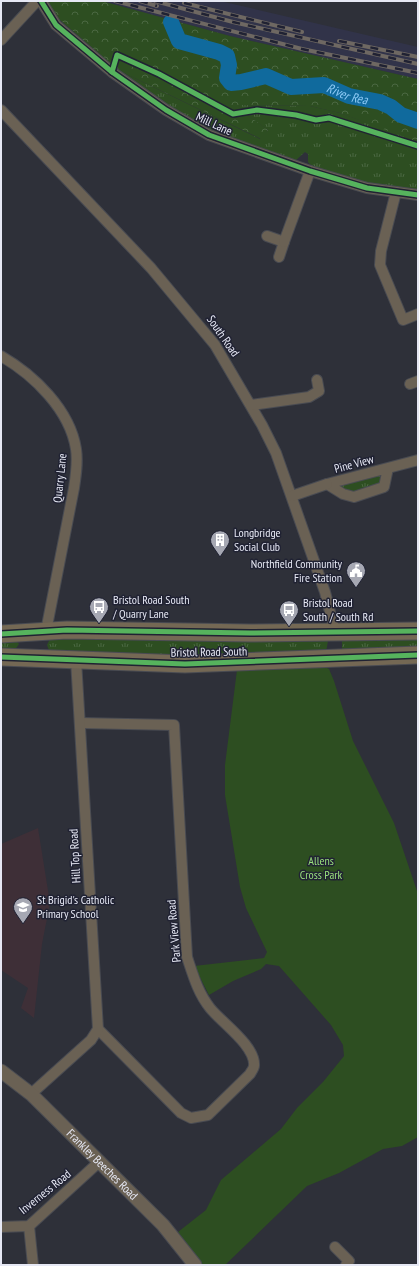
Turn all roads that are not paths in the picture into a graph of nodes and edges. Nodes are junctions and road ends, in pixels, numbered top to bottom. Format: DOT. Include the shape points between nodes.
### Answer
graph roads {
  1 [pos="37,1"];
  2 [pos="41,1"];
  3 [pos="1,40"];
  4 [pos="1,110"];
  5 [pos="310,171"];
  6 [pos="396,192"];
  7 [pos="418,195"];
  8 [pos="267,236"];
  9 [pos="284,242"];
  10 [pos="279,257"];
  11 [pos="418,314"];
  12 [pos="1,356"];
  13 [pos="317,380"];
  14 [pos="251,405"];
  15 [pos="418,460"];
  16 [pos="388,468"];
  17 [pos="327,484"];
  18 [pos="292,496"];
  19 [pos="46,631"];
  20 [pos="418,631"];
  21 [pos="335,632"];
  22 [pos="20,633"];
  23 [pos="1,634"];
  24 [pos="418,655"];
  25 [pos="1,657"];
  26 [pos="22,657"];
  27 [pos="337,658"];
  28 [pos="48,659"];
  29 [pos="76,660"];
  30 [pos="80,723"];
  31 [pos="98,1029"];
  32 [pos="1,1071"];
  33 [pos="31,1094"];
  34 [pos="99,1162"];
  35 [pos="29,1226"];
  36 [pos="1,1227"];
  37 [pos="335,1247"];
  38 [pos="33,1265"];
  39 [pos="195,1265"];
  40 [pos="346,1265"];
  1 -- 3 [label="street"];
  2 -- 5 [label="street, Mill Lane" via="56,24 73,41 166,110 209,135"];
  4 -- 14 [label="street, South Road" via="184,306 215,345"];
  5 -- 6 [label="street, Mill Lane" via="367,188"];
  5 -- 9 [label="street"];
  6 -- 7 [label="street, Mill Lane"];
  6 -- 11 [label="street" via="381,251 380,265 398,322"];
  8 -- 9 [label="street"];
  9 -- 10 [label="street"];
  12 -- 19 [label="street, Quarry Lane" via="15,364 50,397 70,430 76,448 74,488"];
  13 -- 14 [label="street" via="319,391 309,397"];
  14 -- 18 [label="street, South Road" via="276,453"];
  15 -- 16 [label="street, Pine View"];
  16 -- 17 [label="street, Pine View"];
  16 -- 17 [label="street, Pine View" via="384,487 354,497 343,494"];
  17 -- 18 [label="street, Pine View"];
  18 -- 21 [label="street, South Road" via="325,592"];
  19 -- 21 [label="highway, Bristol Road South"];
  19 -- 22 [label="highway, Bristol Road South"];
  19 -- 28 [label="highway" via="41,646"];
  20 -- 21 [label="highway, Bristol Road South"];
  21 -- 27 [label="highway"];
  22 -- 23 [label="highway, Bristol Road South"];
  22 -- 26 [label="highway" via="24,645"];
  24 -- 27 [label="highway, Bristol Road South"];
  25 -- 26 [label="highway, Bristol Road South"];
  26 -- 28 [label="highway, Bristol Road South"];
  27 -- 29 [label="highway, Bristol Road South" via="185,664"];
  28 -- 29 [label="highway, Bristol Road South"];
  29 -- 30 [label="street, Hill Top Road"];
  30 -- 31 [label="street, Hill Top Road"];
  30 -- 31 [label="street, Park View Road" via="174,724 187,957 197,987 209,1008 246,1045 252,1055 254,1066 250,1074 208,1115 191,1118 176,1108"];
  31 -- 33 [label="street" via="90,1040"];
  32 -- 33 [label="street, Frankley Beeches Road"];
  33 -- 34 [label="street, Frankley Beeches Road"];
  34 -- 35 [label="street, Inverness Road"];
  34 -- 39 [label="street, Frankley Beeches Road" via="163,1225"];
  35 -- 36 [label="street, Inverness Road"];
  35 -- 38 [label="street"];
  37 -- 40 [label="street" via="349,1262"];
}
